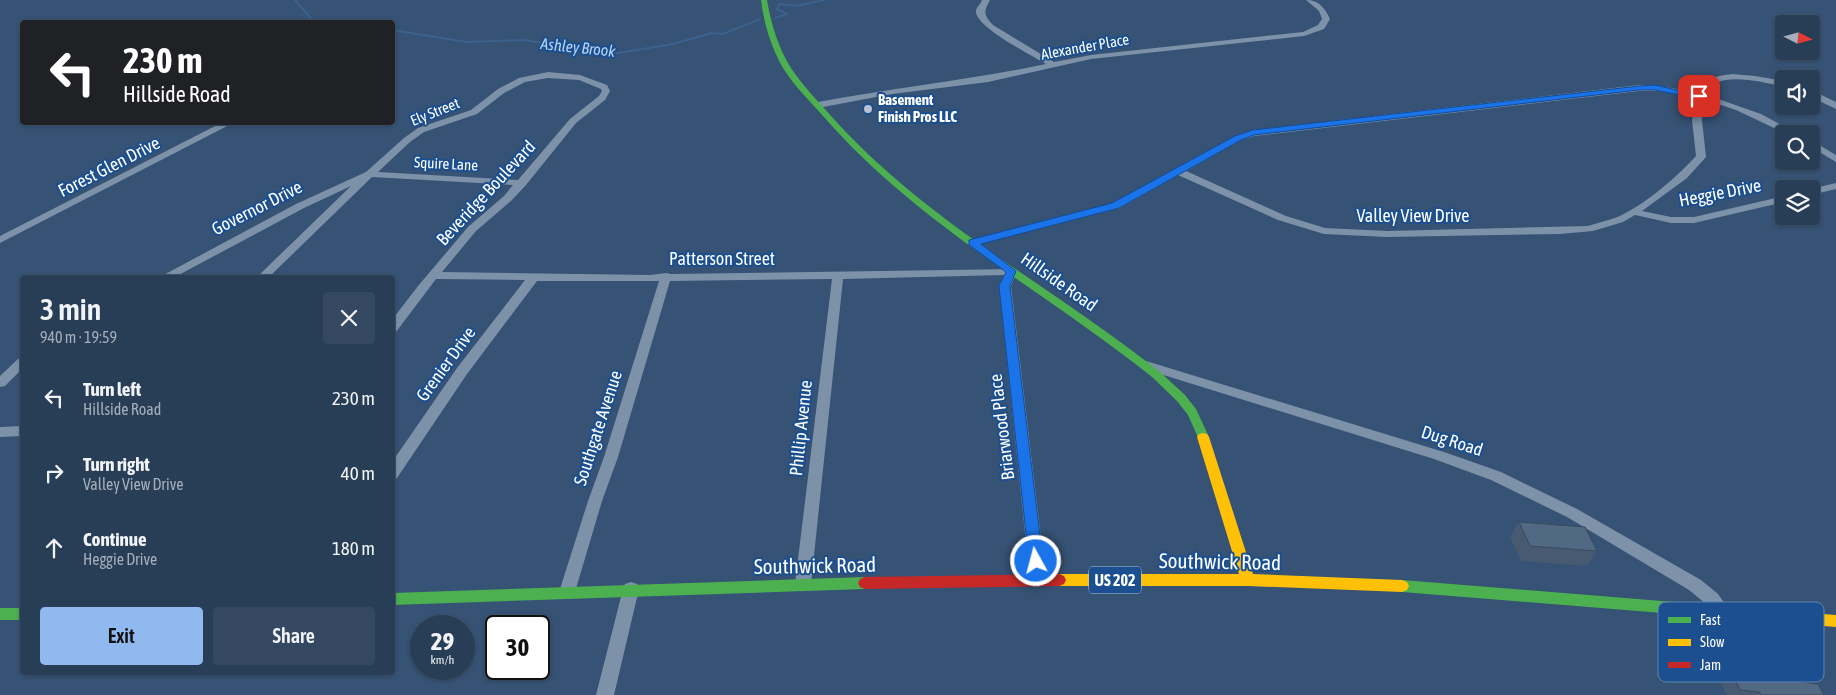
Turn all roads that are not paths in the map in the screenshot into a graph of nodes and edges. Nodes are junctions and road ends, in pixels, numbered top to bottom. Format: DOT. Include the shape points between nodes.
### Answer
graph roads {
  1 [pos="764,0"];
  2 [pos="986,0"];
  3 [pos="1310,0"];
  4 [pos="1053,65"];
  5 [pos="575,77"];
  6 [pos="1775,82"];
  7 [pos="1699,96"];
  8 [pos="1820,98"];
  9 [pos="818,104"];
  10 [pos="1836,106"];
  11 [pos="226,125"];
  12 [pos="1778,125"];
  13 [pos="1820,149"];
  14 [pos="1836,159"];
  15 [pos="1178,171"];
  16 [pos="370,174"];
  17 [pos="522,183"];
  18 [pos="1836,186"];
  19 [pos="1820,190"];
  20 [pos="1775,201"];
  21 [pos="1634,212"];
  22 [pos="0,240"];
  23 [pos="973,242"];
  24 [pos="1011,271"];
  25 [pos="169,275"];
  26 [pos="264,275"];
  27 [pos="433,275"];
  28 [pos="666,276"];
  29 [pos="838,276"];
  30 [pos="533,278"];
  31 [pos="395,325"];
  32 [pos="20,364"];
  33 [pos="1144,364"];
  34 [pos="0,383"];
  35 [pos="20,431"];
  36 [pos="0,432"];
  37 [pos="395,470"];
  38 [pos="1038,580"];
  39 [pos="1248,580"];
  40 [pos="803,584"];
  41 [pos="631,589"];
  42 [pos="567,592"];
  43 [pos="395,599"];
  44 [pos="1714,602"];
  45 [pos="1658,606"];
  46 [pos="0,614"];
  47 [pos="20,614"];
  48 [pos="605,695"];
  1 -- 9 [label="main road, Hillside Road" via="781,56"];
  2 -- 4 [label="street" via="980,10 983,21"];
  3 -- 4 [label="street, Alexander Place" via="1326,18 1321,27 1307,33 1110,54"];
  4 -- 9 [label="street, Alexander Place" via="988,79"];
  5 -- 16 [label="street, Ely Street" via="548,75 522,80 474,112 421,130"];
  5 -- 17 [label="street, Beveridge Boulevard" via="600,84 605,93 561,134"];
  6 -- 7 [label="street" via="1749,78 1719,79 1705,85"];
  7 -- 12 [label="street"];
  7 -- 15 [label="street" via="1639,88 1253,133"];
  7 -- 21 [label="street, Valley View Drive" via="1696,124 1701,157 1683,176"];
  8 -- 10 [label="street"];
  9 -- 23 [label="main road, Hillside Road" via="841,133 893,182"];
  11 -- 22 [label="street, Forest Glen Drive"];
  13 -- 14 [label="street"];
  15 -- 21 [label="street, Valley View Drive" via="1282,218 1324,231 1387,234 1560,231 1589,229"];
  15 -- 23 [label="street" via="1116,206"];
  16 -- 17 [label="street, Squire Lane"];
  16 -- 25 [label="street, Governor Drive" via="300,206"];
  16 -- 26 [label="street, Ely Street"];
  17 -- 27 [label="street, Beveridge Boulevard" via="472,229"];
  18 -- 19 [label="street"];
  20 -- 21 [label="street, Heggie Drive" via="1694,220 1671,220"];
  23 -- 24 [label="main road, Hillside Road"];
  24 -- 29 [label="street, Patterson Street"];
  24 -- 33 [label="main road, Hillside Road"];
  24 -- 38 [label="street, Briarwood Place" via="1005,286"];
  27 -- 30 [label="street, Patterson Street"];
  27 -- 31 [label="street, Beveridge Boulevard"];
  28 -- 29 [label="street, Patterson Street"];
  28 -- 30 [label="street, Patterson Street"];
  28 -- 42 [label="street, Southgate Avenue"];
  29 -- 40 [label="street, Phillip Avenue"];
  30 -- 37 [label="street, Grenier Drive" via="462,371"];
  32 -- 34 [label="street"];
  33 -- 39 [label="main road, Hillside Road" via="1175,393 1199,428"];
  33 -- 44 [label="street, Dug Road" via="1496,476 1572,514 1695,585"];
  35 -- 36 [label="street"];
  38 -- 39 [label="main road, Southwick Road / US 202"];
  38 -- 40 [label="main road, Southwick Road / US 202"];
  39 -- 45 [label="main road, Southwick Road / US 202" via="1398,586"];
  40 -- 41 [label="main road, Southwick Road / US 202"];
  41 -- 42 [label="main road, Southwick Road / US 202"];
  41 -- 48 [label="street"];
  42 -- 43 [label="main road, Southwick Road / US 202"];
  46 -- 47 [label="main road"];
}
